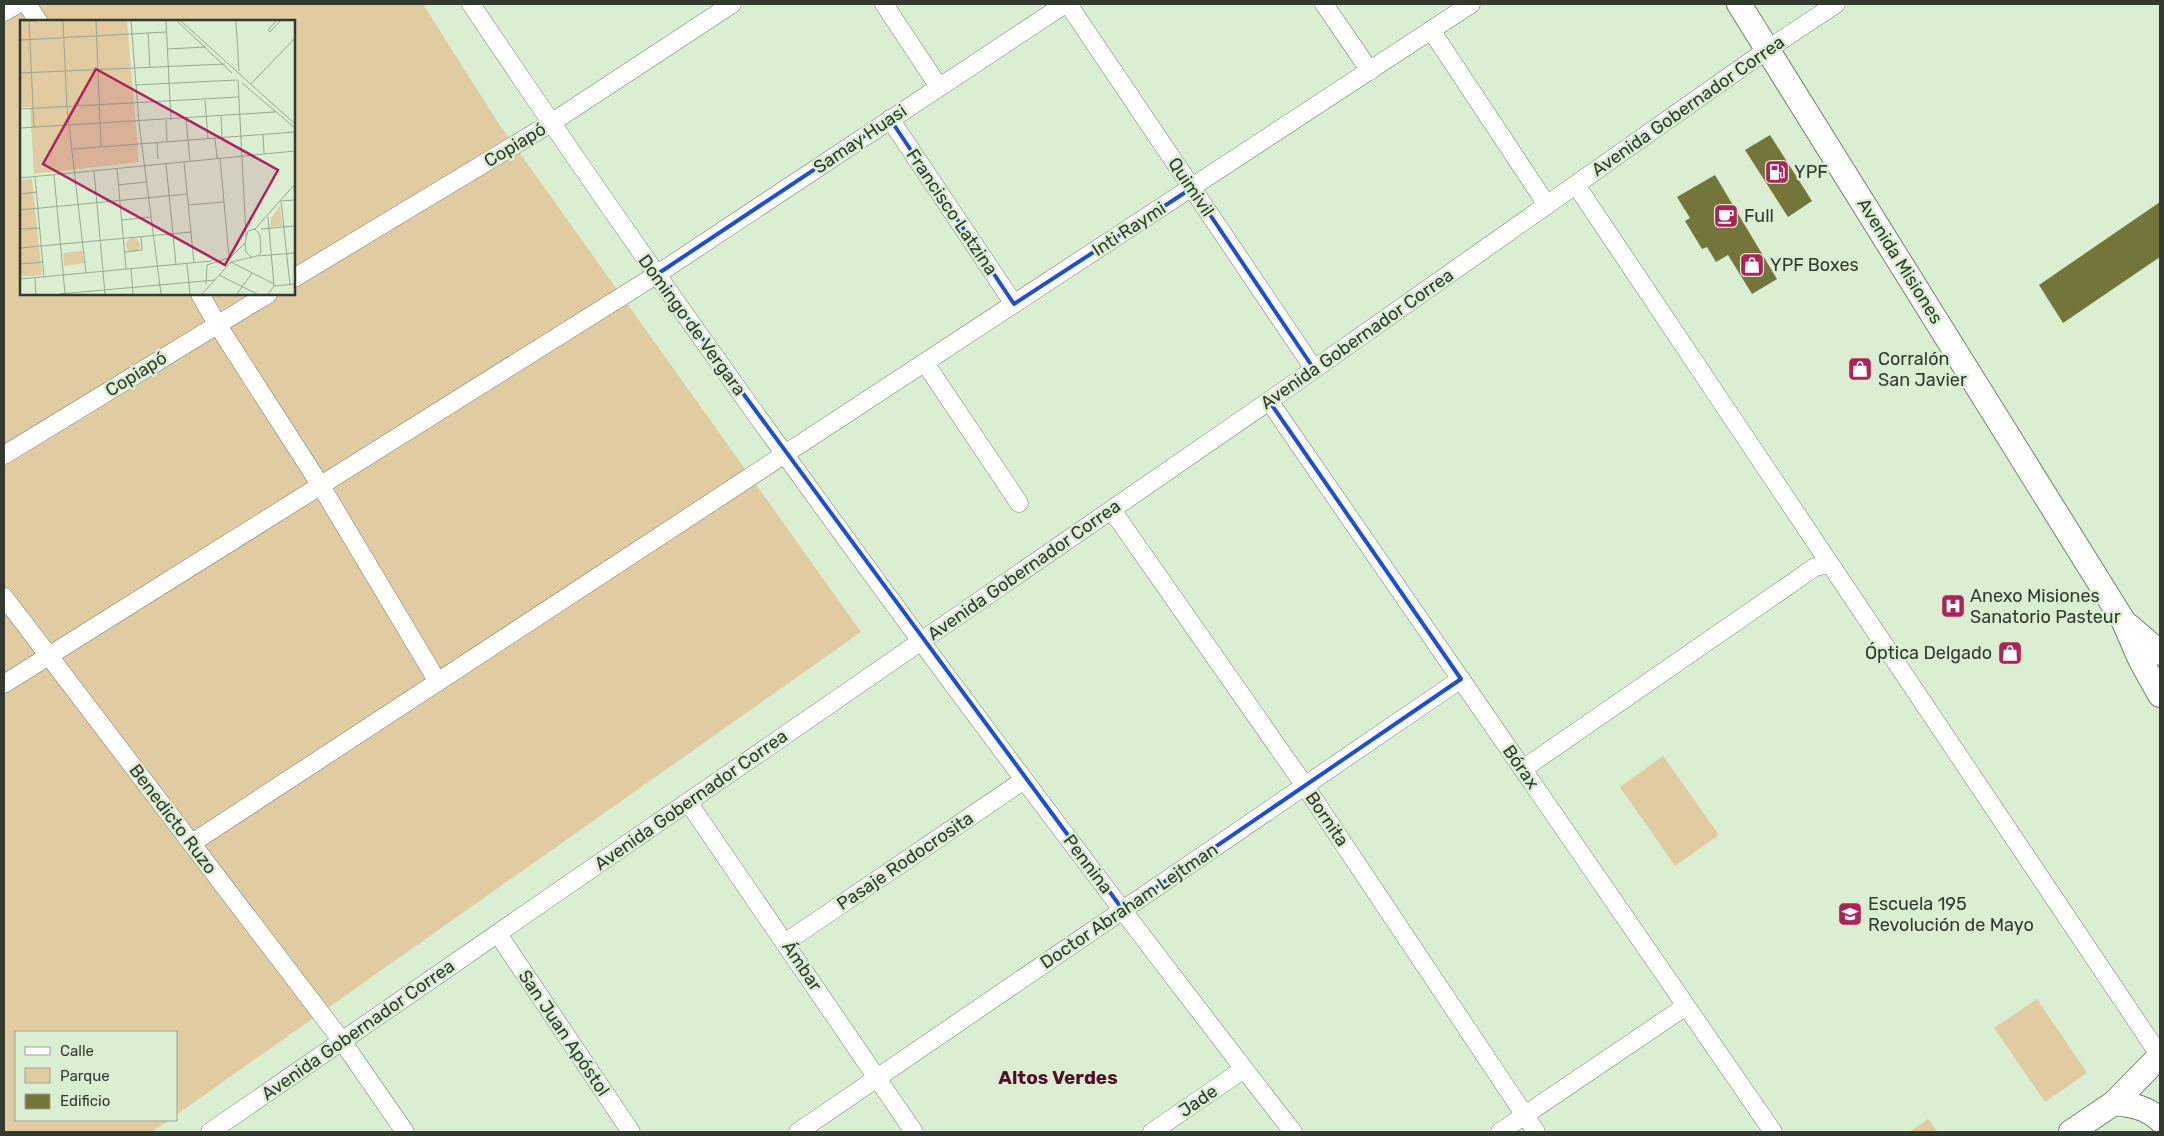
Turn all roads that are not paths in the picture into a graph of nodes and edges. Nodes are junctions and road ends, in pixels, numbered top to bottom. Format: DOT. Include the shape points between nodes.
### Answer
graph roads {
  1 [pos="18,4"];
  2 [pos="27,4"];
  3 [pos="471,4"];
  4 [pos="732,4"];
  5 [pos="884,4"];
  6 [pos="1066,4"];
  7 [pos="1324,4"];
  8 [pos="1471,4"];
  9 [pos="1739,4"];
  10 [pos="1836,4"];
  11 [pos="4,12"];
  12 [pos="37,20"];
  13 [pos="1430,30"];
  14 [pos="1768,49"];
  15 [pos="1370,70"];
  16 [pos="939,87"];
  17 [pos="890,119"];
  18 [pos="551,124"];
  19 [pos="1576,185"];
  20 [pos="1192,188"];
  21 [pos="1547,205"];
  22 [pos="656,275"];
  23 [pos="295,277"];
  24 [pos="201,295"];
  25 [pos="266,295"];
  26 [pos="1014,304"];
  27 [pos="217,324"];
  28 [pos="926,363"];
  29 [pos="1314,369"];
  30 [pos="1269,401"];
  31 [pos="4,455"];
  32 [pos="786,455"];
  33 [pos="321,486"];
  34 [pos="1019,503"];
  35 [pos="1112,510"];
  36 [pos="1830,564"];
  37 [pos="4,597"];
  38 [pos="2124,622"];
  39 [pos="922,641"];
  40 [pos="2160,653"];
  41 [pos="50,657"];
  42 [pos="1461,679"];
  43 [pos="438,682"];
  44 [pos="4,684"];
  45 [pos="2160,695"];
  46 [pos="1523,769"];
  47 [pos="1024,780"];
  48 [pos="1304,786"];
  49 [pos="688,802"];
  50 [pos="192,844"];
  51 [pos="1123,910"];
  52 [pos="498,934"];
  53 [pos="786,942"];
  54 [pos="1686,1006"];
  55 [pos="342,1041"];
  56 [pos="2160,1056"];
  57 [pos="1244,1070"];
  58 [pos="878,1078"];
  59 [pos="2114,1103"];
  60 [pos="1525,1116"];
  61 [pos="2160,1120"];
  62 [pos="210,1132"];
  63 [pos="405,1132"];
  64 [pos="631,1132"];
  65 [pos="798,1132"];
  66 [pos="914,1132"];
  67 [pos="1152,1132"];
  68 [pos="1293,1132"];
  69 [pos="1500,1132"];
  70 [pos="1536,1132"];
  71 [pos="1773,1132"];
  72 [pos="2071,1132"];
  1 -- 11 [label="street"];
  2 -- 12 [label="street"];
  3 -- 18 [label="street, Domingo de Vergara"];
  4 -- 18 [label="street, Copiapó"];
  5 -- 16 [label="street"];
  6 -- 16 [label="street, Samay Huasi"];
  6 -- 20 [label="street, Quimivil"];
  7 -- 15 [label="street"];
  8 -- 13 [label="street, Inti Raymi"];
  9 -- 14 [label="main road, Avenida Misiones"];
  10 -- 14 [label="street, Avenida Gobernador Correa"];
  13 -- 15 [label="street, Inti Raymi"];
  13 -- 21 [label="street"];
  14 -- 19 [label="street, Avenida Gobernador Correa"];
  14 -- 38 [label="main road, Avenida Misiones"];
  15 -- 20 [label="street, Inti Raymi"];
  16 -- 17 [label="street, Samay Huasi"];
  17 -- 22 [label="street, Samay Huasi"];
  17 -- 26 [label="street, Francisco Latzina"];
  18 -- 22 [label="street, Domingo de Vergara"];
  18 -- 23 [label="street, Copiapó"];
  19 -- 21 [label="street, Avenida Gobernador Correa"];
  19 -- 36 [label="street"];
  20 -- 26 [label="street, Inti Raymi"];
  20 -- 29 [label="street, Quimivil"];
  21 -- 29 [label="street, Avenida Gobernador Correa"];
  22 -- 32 [label="street, Domingo de Vergara"];
  22 -- 33 [label="street, Samay Huasi"];
  24 -- 27 [label="street"];
  25 -- 27 [label="street, Copiapó"];
  26 -- 28 [label="street, Inti Raymi"];
  27 -- 31 [label="street, Copiapó"];
  27 -- 33 [label="street"];
  28 -- 32 [label="street, Inti Raymi"];
  28 -- 34 [label="street"];
  29 -- 30 [label="street, Avenida Gobernador Correa"];
  30 -- 35 [label="street, Avenida Gobernador Correa"];
  30 -- 42 [label="street, Bórax"];
  32 -- 39 [label="street, Domingo de Vergara"];
  32 -- 43 [label="street, Inti Raymi"];
  33 -- 41 [label="street, Samay Huasi"];
  33 -- 43 [label="street"];
  35 -- 39 [label="street, Avenida Gobernador Correa"];
  35 -- 48 [label="street, Bornita"];
  36 -- 46 [label="street" via="1815,567"];
  36 -- 56 [label="street"];
  37 -- 41 [label="street, Benedicto Ruzo"];
  38 -- 40 [label="main road, Avenida Misiones"];
  38 -- 45 [label="main road, Avenida Misiones"];
  39 -- 47 [label="street, Pennina"];
  39 -- 49 [label="street, Avenida Gobernador Correa"];
  41 -- 44 [label="street, Samay Huasi"];
  41 -- 50 [label="street, Benedicto Ruzo"];
  42 -- 46 [label="street, Bórax"];
  42 -- 48 [label="street, Doctor Abraham Lejtman"];
  43 -- 50 [label="street, Inti Raymi"];
  46 -- 54 [label="street, Bórax"];
  47 -- 51 [label="street, Pennina"];
  47 -- 53 [label="street, Pasaje Rodocrosita"];
  48 -- 51 [label="street, Doctor Abraham Lejtman"];
  48 -- 60 [label="street, Bornita"];
  49 -- 52 [label="street, Avenida Gobernador Correa"];
  49 -- 53 [label="street, Ámbar"];
  50 -- 55 [label="street, Benedicto Ruzo"];
  51 -- 57 [label="street, Pennina"];
  51 -- 58 [label="street, Doctor Abraham Lejtman"];
  52 -- 55 [label="street, Avenida Gobernador Correa"];
  52 -- 64 [label="street, San Juan Apóstol"];
  53 -- 58 [label="street, Ámbar"];
  54 -- 60 [label="street"];
  54 -- 71 [label="street, Bórax"];
  55 -- 62 [label="street, Avenida Gobernador Correa"];
  55 -- 63 [label="street, Benedicto Ruzo"];
  56 -- 59 [label="main road"];
  57 -- 67 [label="street, Jade"];
  57 -- 68 [label="street, Pennina"];
  58 -- 65 [label="street, Doctor Abraham Lejtman"];
  58 -- 66 [label="street, Ámbar"];
  59 -- 61 [label="main road" via="2140,1106"];
  59 -- 72 [label="main road"];
  60 -- 69 [label="street"];
  60 -- 70 [label="street, Bornita"];
}
